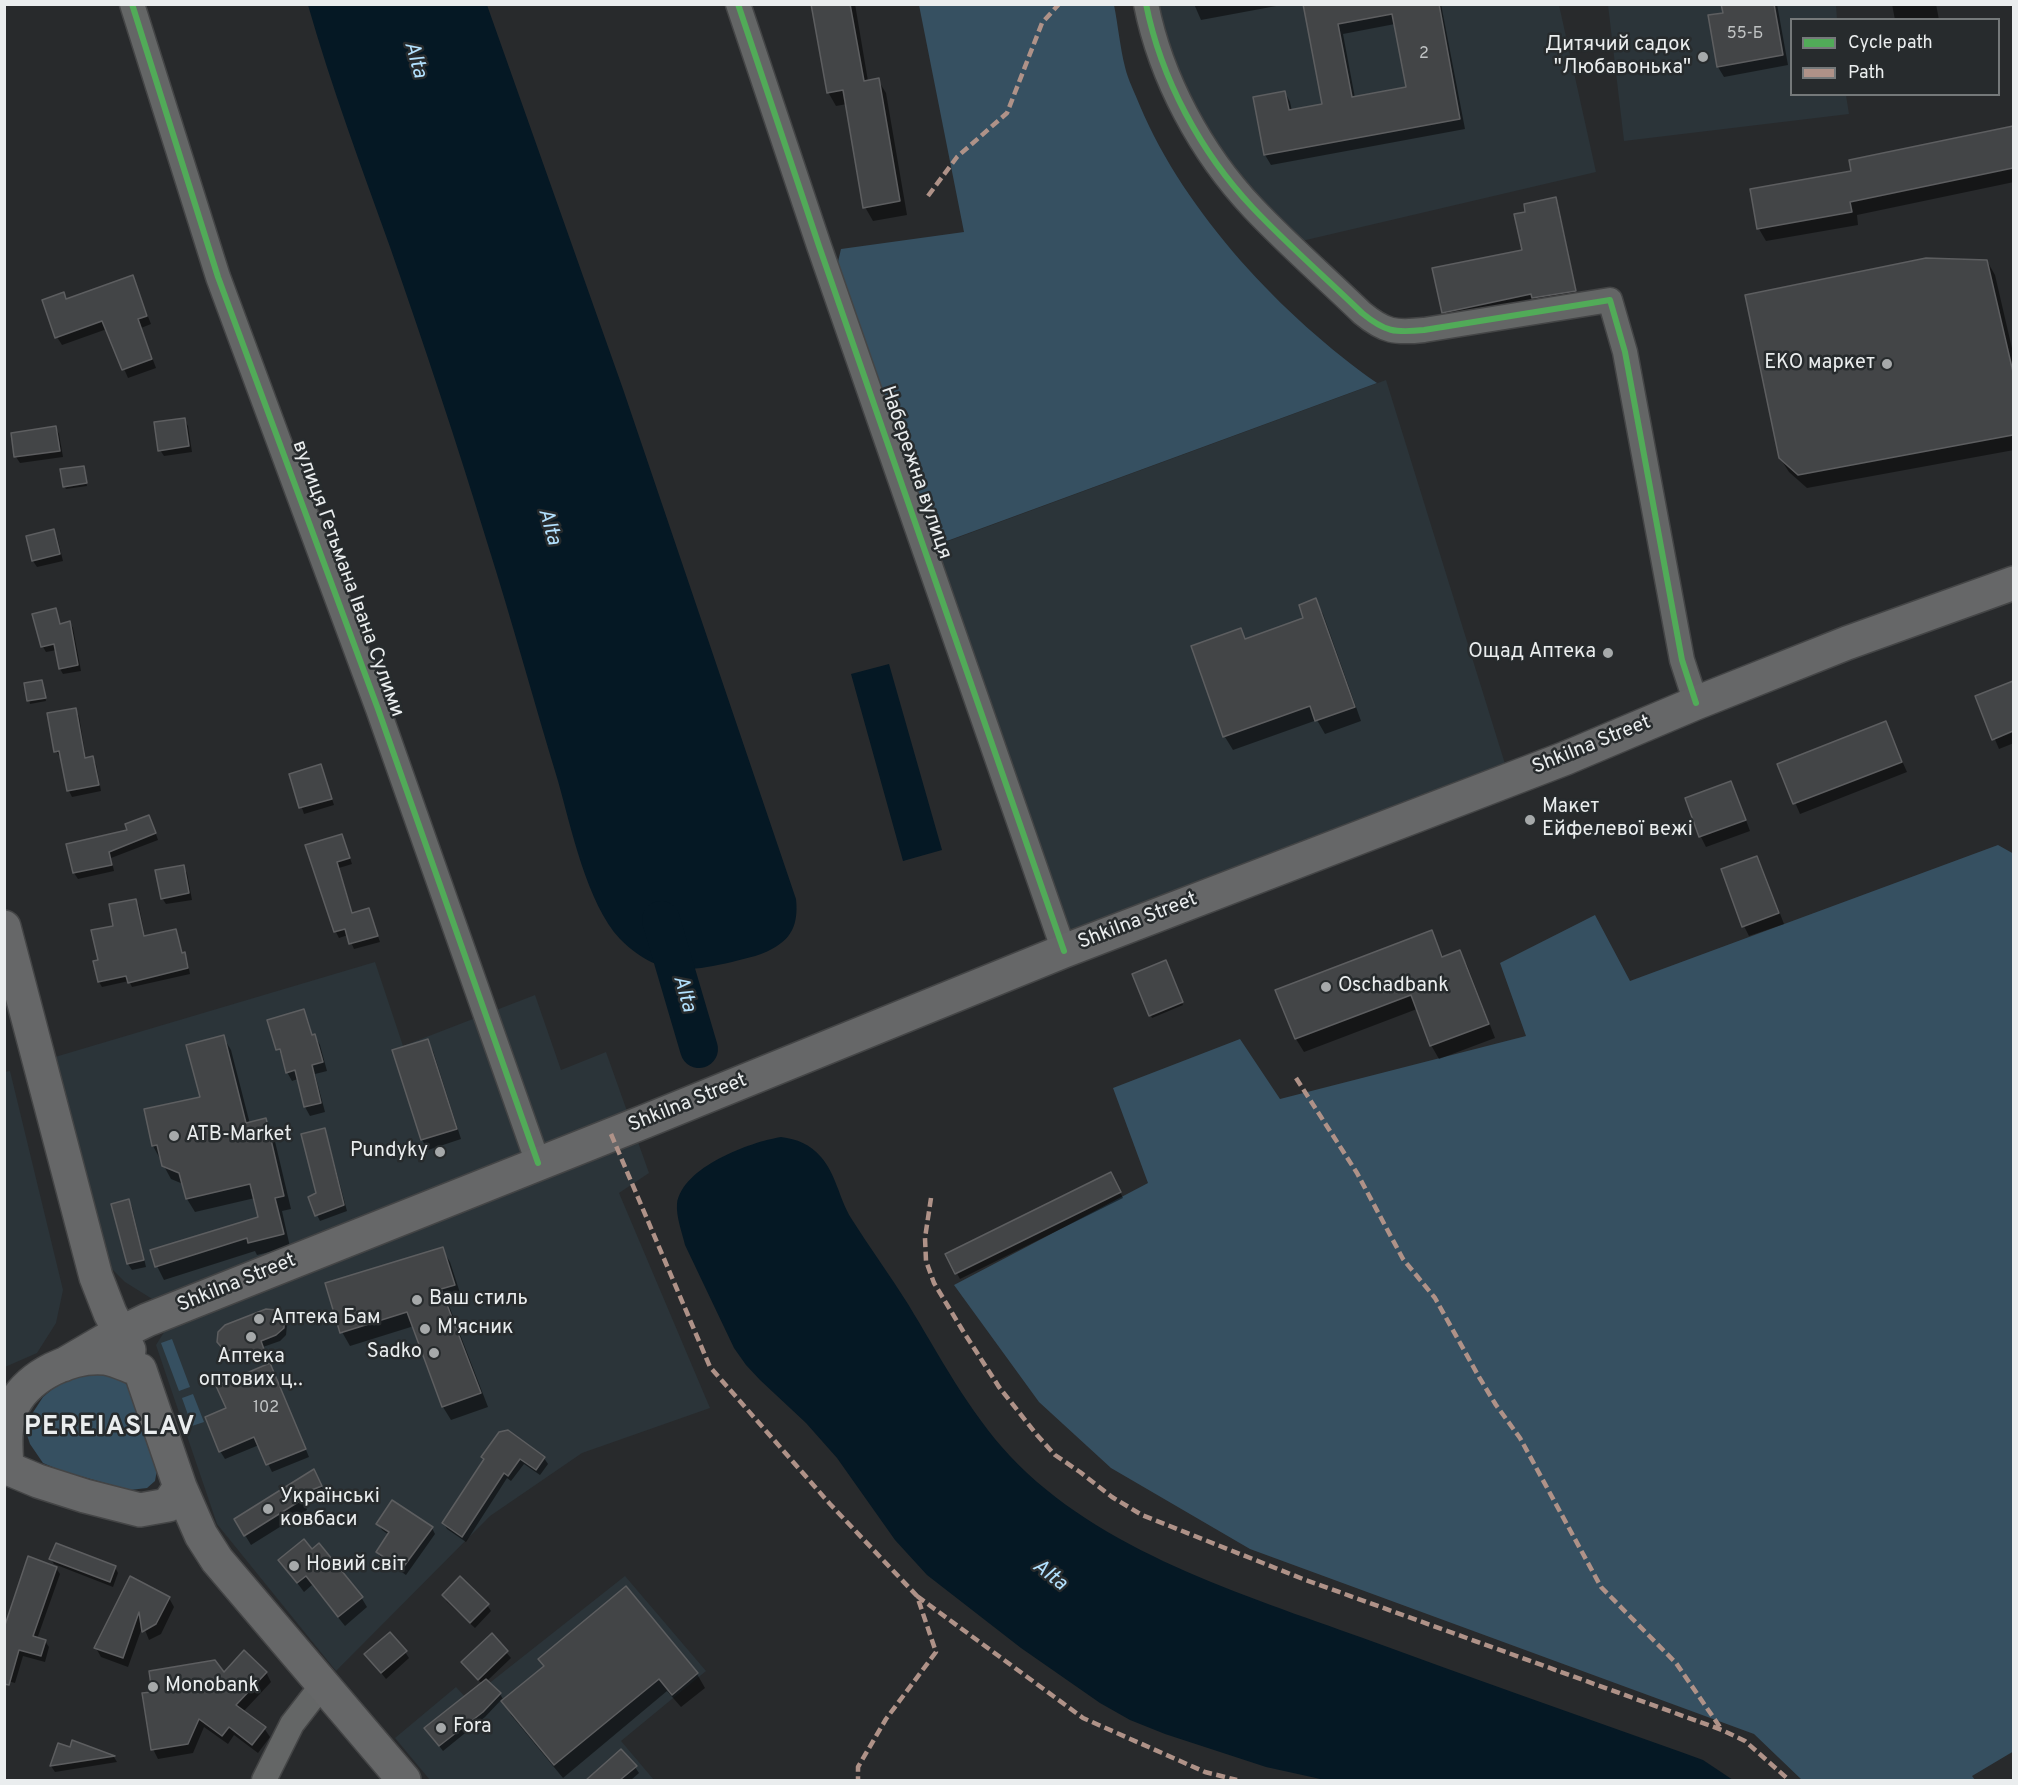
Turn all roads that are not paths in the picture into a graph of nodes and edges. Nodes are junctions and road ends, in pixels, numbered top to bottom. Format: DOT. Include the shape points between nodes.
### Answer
graph roads {
  1 [pos="132,4"];
  2 [pos="738,4"];
  3 [pos="1146,4"];
  4 [pos="2013,583"];
  5 [pos="1696,703"];
  6 [pos="4,927"];
  7 [pos="1064,951"];
  8 [pos="538,1163"];
  9 [pos="96,1277"];
  10 [pos="167,1312"];
  11 [pos="119,1333"];
  12 [pos="140,1370"];
  13 [pos="50,1371"];
  14 [pos="4,1388"];
  15 [pos="5,1470"];
  16 [pos="180,1487"];
  17 [pos="140,1510"];
  18 [pos="207,1545"];
  19 [pos="323,1684"];
  20 [pos="264,1780"];
  21 [pos="404,1780"];
  1 -- 8 [label="street, вулиця Гетьмана Івана Сулими" via="218,277 378,709"];
  2 -- 7 [label="street, Набережна вулиця"];
  3 -- 5 [label="street" via="1164,68 1191,121 1227,177 1252,208 1376,324 1400,332 1610,300 1625,352 1682,660"];
  4 -- 5 [label="main road, Shkilna Street"];
  5 -- 7 [label="main road, Shkilna Street" via="1566,758"];
  6 -- 9 [label="main road"];
  7 -- 8 [label="main road, Shkilna Street"];
  8 -- 10 [label="main road, Shkilna Street"];
  9 -- 10 [label="main road" via="127,1303"];
  9 -- 11 [label="main road"];
  9 -- 13 [label="main road" via="85,1328"];
  10 -- 11 [label="main road, Shkilna Street"];
  10 -- 12 [label="main road" via="148,1343"];
  11 -- 12 [label="main road"];
  11 -- 13 [label="main road, Shkilna Street"];
  12 -- 13 [label="main road" via="105,1359 88,1359"];
  12 -- 16 [label="main road"];
  13 -- 14 [label="main road"];
  13 -- 15 [label="main road" via="14,1405 5,1432"];
  15 -- 17 [label="main road"];
  16 -- 17 [label="main road" via="168,1504"];
  16 -- 18 [label="main road"];
  17 -- 18 [label="main road"];
  18 -- 19 [label="main road" via="237,1586"];
  19 -- 20 [label="street" via="292,1724"];
  19 -- 21 [label="main road"];
}
